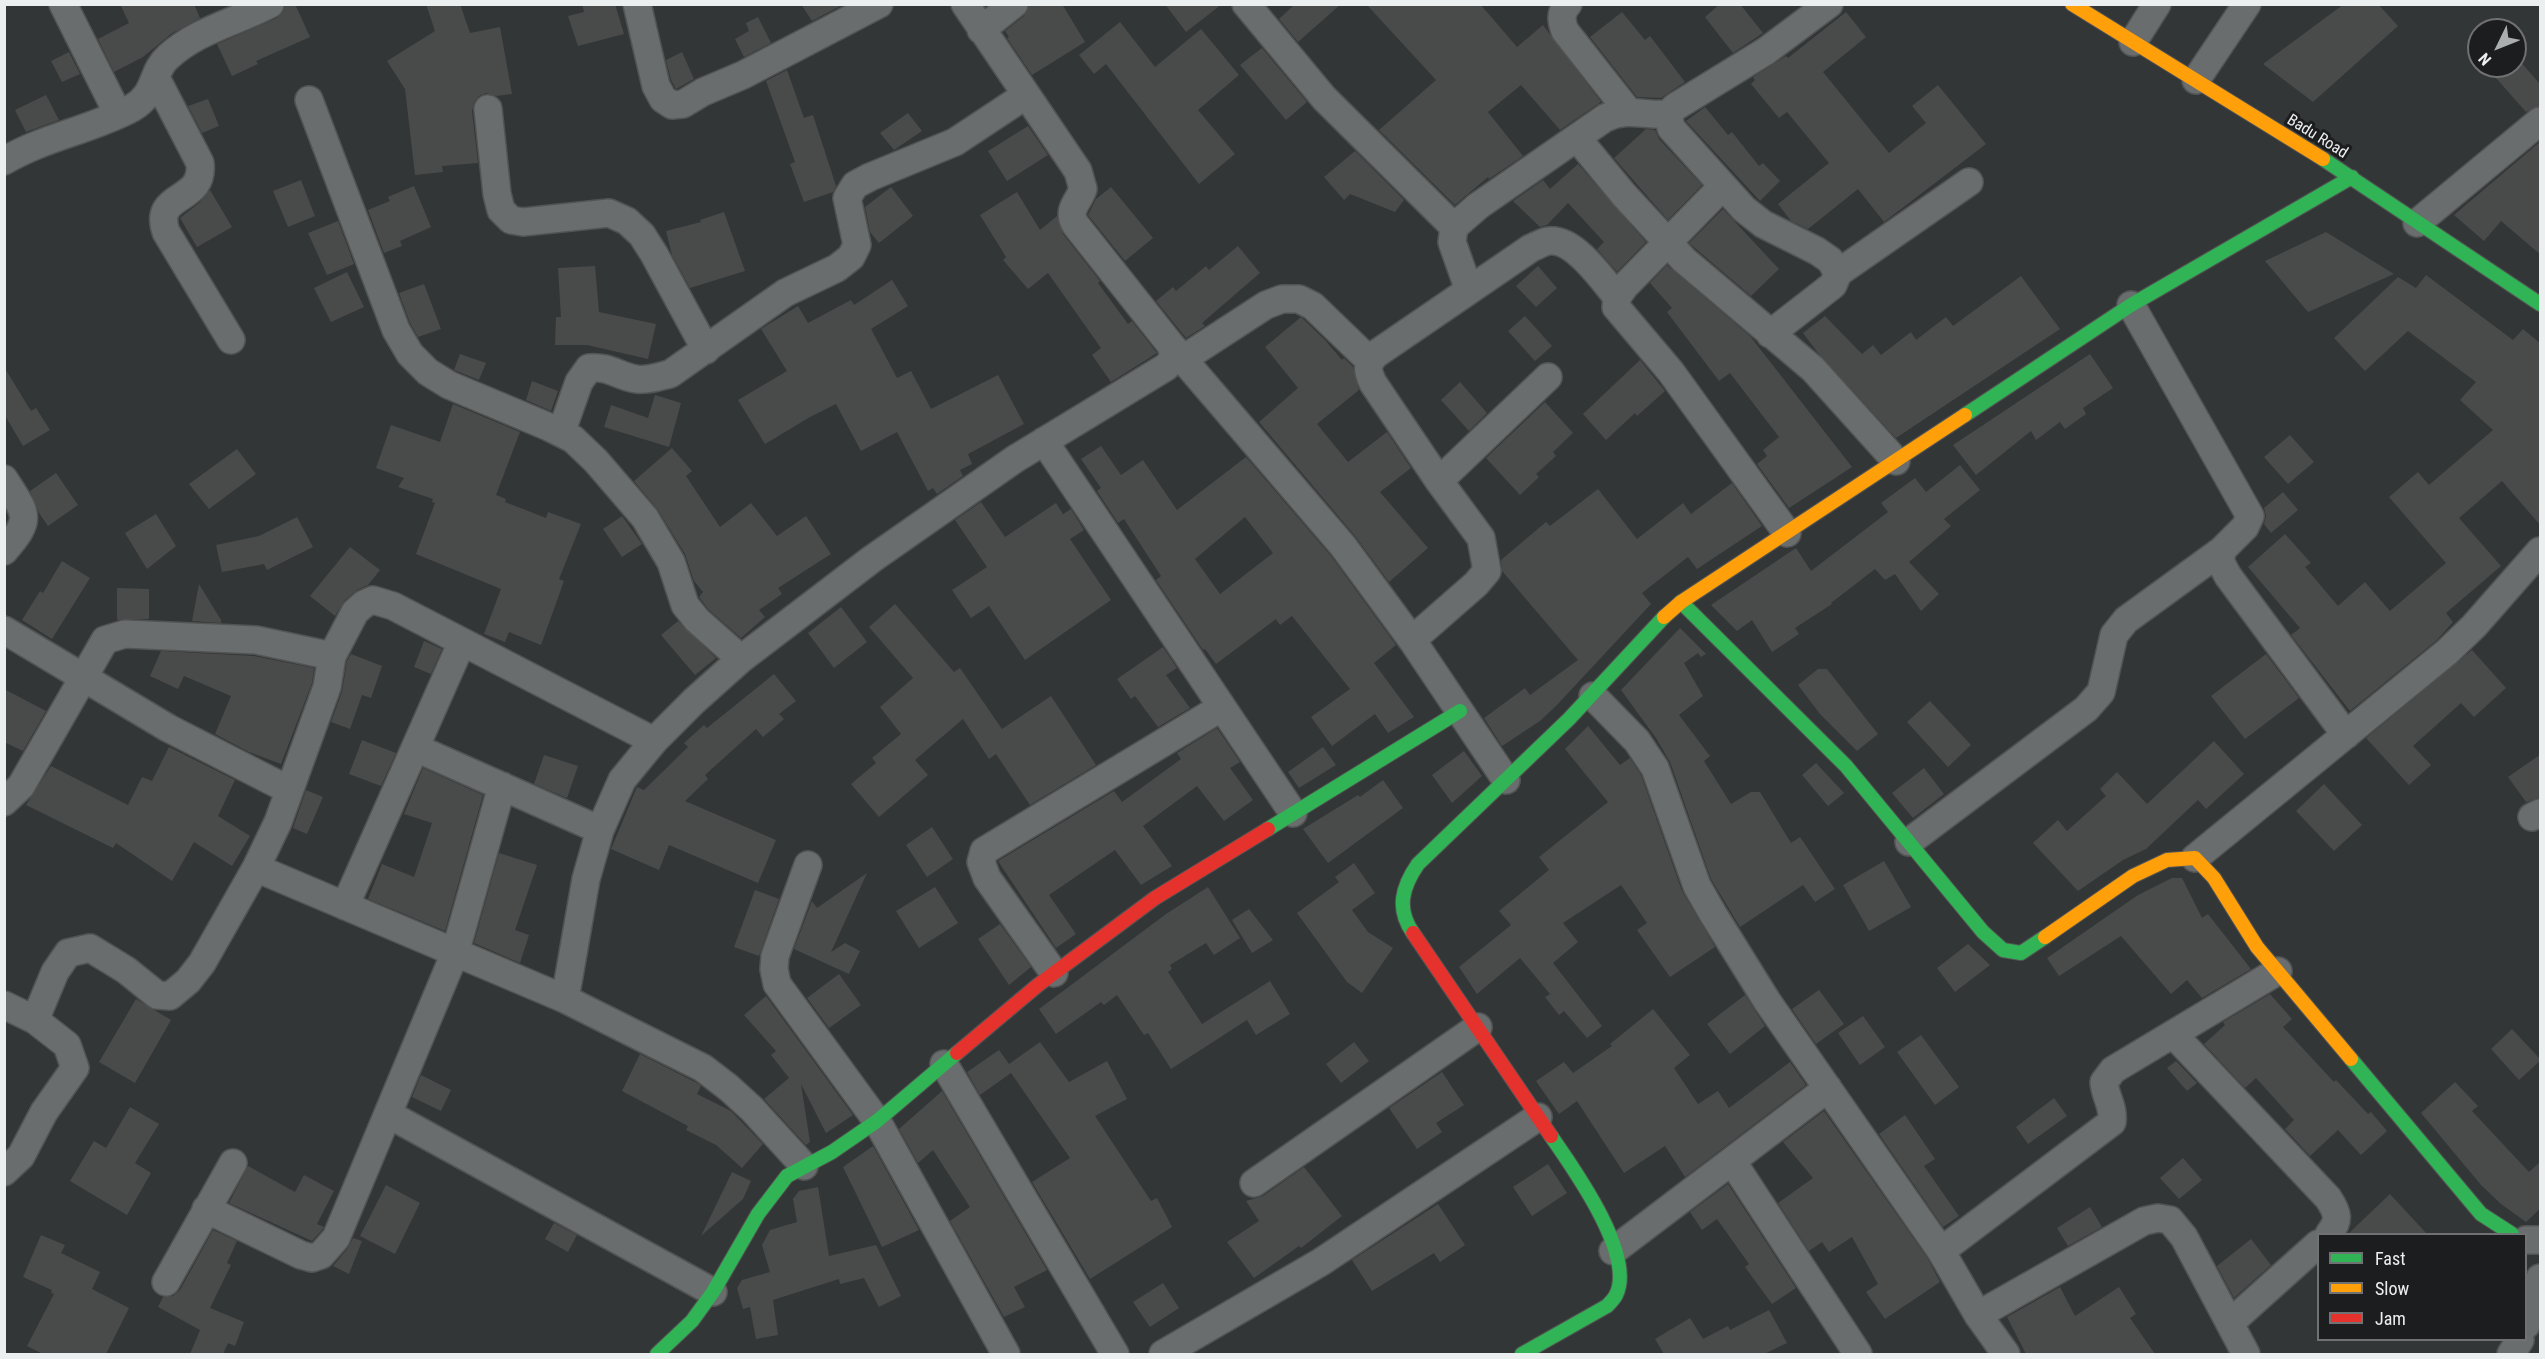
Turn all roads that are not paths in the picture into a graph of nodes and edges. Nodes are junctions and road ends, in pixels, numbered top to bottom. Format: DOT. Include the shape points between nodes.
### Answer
graph roads {
  1 [pos="63,4"];
  2 [pos="270,4"];
  3 [pos="637,4"];
  4 [pos="879,4"];
  5 [pos="965,4"];
  6 [pos="1014,4"];
  7 [pos="1246,4"];
  8 [pos="1568,4"];
  9 [pos="1829,4"];
  10 [pos="2072,4"];
  11 [pos="2157,4"];
  12 [pos="2247,4"];
  13 [pos="981,30"];
  14 [pos="2133,42"];
  15 [pos="156,78"];
  16 [pos="2196,80"];
  17 [pos="1026,94"];
  18 [pos="309,100"];
  19 [pos="488,109"];
  20 [pos="1628,111"];
  21 [pos="118,114"];
  22 [pos="1668,114"];
  23 [pos="2541,121"];
  24 [pos="1577,138"];
  25 [pos="4,161"];
  26 [pos="2352,177"];
  27 [pos="1969,182"];
  28 [pos="1723,186"];
  29 [pos="2416,223"];
  30 [pos="1454,227"];
  31 [pos="1668,242"];
  32 [pos="1838,273"];
  33 [pos="1469,291"];
  34 [pos="1617,297"];
  35 [pos="2541,304"];
  36 [pos="2131,305"];
  37 [pos="1770,334"];
  38 [pos="231,340"];
  39 [pos="706,350"];
  40 [pos="1177,352"];
  41 [pos="1370,361"];
  42 [pos="1548,377"];
  43 [pos="561,433"];
  44 [pos="1044,441"];
  45 [pos="1896,460"];
  46 [pos="4,479"];
  47 [pos="1439,481"];
  48 [pos="1787,533"];
  49 [pos="4,551"];
  50 [pos="2221,551"];
  51 [pos="2541,551"];
  52 [pos="1681,602"];
  53 [pos="4,630"];
  54 [pos="1412,640"];
  55 [pos="462,642"];
  56 [pos="332,656"];
  57 [pos="741,659"];
  58 [pos="85,677"];
  59 [pos="1593,696"];
  60 [pos="1222,707"];
  61 [pos="1460,711"];
  62 [pos="2346,735"];
  63 [pos="654,741"];
  64 [pos="416,748"];
  65 [pos="1506,780"];
  66 [pos="502,786"];
  67 [pos="289,790"];
  68 [pos="4,802"];
  69 [pos="1293,813"];
  70 [pos="600,830"];
  71 [pos="1909,842"];
  72 [pos="2195,858"];
  73 [pos="808,864"];
  74 [pos="256,868"];
  75 [pos="345,906"];
  76 [pos="455,953"];
  77 [pos="2278,971"];
  78 [pos="1054,973"];
  79 [pos="565,999"];
  80 [pos="4,1005"];
  81 [pos="35,1020"];
  82 [pos="1478,1027"];
  83 [pos="2173,1034"];
  84 [pos="944,1064"];
  85 [pos="1828,1088"];
  86 [pos="388,1114"];
  87 [pos="1538,1118"];
  88 [pos="877,1121"];
  89 [pos="1732,1161"];
  90 [pos="233,1163"];
  91 [pos="804,1166"];
  92 [pos="4,1172"];
  93 [pos="1254,1183"];
  94 [pos="206,1209"];
  95 [pos="2330,1233"];
  96 [pos="2510,1233"];
  97 [pos="2317,1246"];
  98 [pos="1613,1251"];
  99 [pos="1941,1251"];
  100 [pos="2541,1278"];
  101 [pos="165,1282"];
  102 [pos="713,1292"];
  103 [pos="1978,1315"];
  104 [pos="2527,1322"];
  105 [pos="2230,1323"];
  106 [pos="2519,1341"];
  107 [pos="657,1354"];
  108 [pos="1006,1354"];
  109 [pos="1115,1354"];
  110 [pos="1163,1354"];
  111 [pos="1522,1354"];
  112 [pos="1858,1354"];
  113 [pos="2006,1354"];
  114 [pos="2246,1354"];
  115 [pos="2511,1354"];
  1 -- 21 [label="street"];
  2 -- 15 [label="street" via="181,46 165,59"];
  3 -- 4 [label="street" via="656,86 663,99 672,105 683,104 743,75"];
  5 -- 13 [label="street"];
  6 -- 13 [label="street"];
  7 -- 30 [label="street" via="1324,98"];
  8 -- 20 [label="street" via="1561,20 1565,31"];
  9 -- 22 [label="street" via="1766,51"];
  10 -- 14 [label="street, Badu Road"];
  11 -- 14 [label="street"];
  12 -- 16 [label="street"];
  13 -- 17 [label="street"];
  14 -- 16 [label="street, Badu Road"];
  15 -- 21 [label="street" via="149,94"];
  15 -- 38 [label="street" via="200,163 201,173 200,181 170,204 162,221"];
  16 -- 26 [label="street, Badu Road"];
  17 -- 39 [label="street" via="955,142 855,185 847,198 857,245 851,257 785,294"];
  17 -- 40 [label="street" via="1082,180 1080,197 1072,207 1075,225"];
  18 -- 43 [label="street" via="396,330 410,354 449,385"];
  19 -- 39 [label="street" via="501,210 511,220 524,222 609,213 627,221 654,254"];
  20 -- 22 [label="street" via="1653,116"];
  20 -- 24 [label="street" via="1605,118"];
  21 -- 25 [label="street" via="28,147"];
  22 -- 28 [label="street" via="1671,128"];
  23 -- 29 [label="street"];
  24 -- 30 [label="street"];
  24 -- 31 [label="street"];
  26 -- 29 [label="street, Badu Road"];
  26 -- 36 [label="street"];
  27 -- 32 [label="street"];
  28 -- 31 [label="street"];
  28 -- 32 [label="street" via="1744,209 1771,229 1830,260"];
  29 -- 35 [label="street, Badu Road"];
  30 -- 33 [label="street" via="1452,242"];
  31 -- 34 [label="street"];
  31 -- 37 [label="street"];
  32 -- 37 [label="street" via="1833,285"];
  33 -- 34 [label="street" via="1532,248 1549,241 1564,243 1582,256"];
  33 -- 41 [label="street"];
  34 -- 48 [label="street" via="1616,307 1623,318 1671,372"];
  36 -- 45 [label="street"];
  36 -- 50 [label="street" via="2250,516 2245,527"];
  37 -- 45 [label="street" via="1813,369"];
  39 -- 43 [label="street" via="670,374 648,379 636,379 602,366 589,368 579,382"];
  40 -- 41 [label="street" via="1266,305 1282,299 1299,299 1313,306"];
  40 -- 44 [label="street" via="1166,367"];
  40 -- 54 [label="street" via="1343,546"];
  41 -- 47 [label="street" via="1367,370 1373,383"];
  42 -- 47 [label="street"];
  43 -- 57 [label="street" via="573,439 627,495 671,562 685,605"];
  44 -- 57 [label="street" via="872,559"];
  44 -- 60 [label="street"];
  45 -- 48 [label="street"];
  46 -- 49 [label="street" via="22,509 24,520 22,530"];
  47 -- 54 [label="street" via="1481,538 1487,571"];
  48 -- 52 [label="street"];
  50 -- 62 [label="street" via="2221,563 2228,576"];
  50 -- 71 [label="street" via="2126,620 2114,635 2101,692 2086,709"];
  51 -- 62 [label="street" via="2454,645"];
  52 -- 59 [label="street" via="1655,625"];
  52 -- 71 [label="street" via="1846,766"];
  53 -- 58 [label="street"];
  54 -- 61 [label="street"];
  55 -- 56 [label="street" via="393,606 373,600 355,612"];
  55 -- 63 [label="street"];
  55 -- 64 [label="street"];
  56 -- 58 [label="street" via="256,640 125,634 105,640"];
  56 -- 67 [label="street" via="327,687"];
  57 -- 63 [label="street"];
  58 -- 67 [label="street" via="177,733"];
  58 -- 68 [label="street" via="21,786"];
  59 -- 65 [label="street"];
  59 -- 85 [label="street" via="1637,741 1655,768 1697,886 1767,1000"];
  60 -- 69 [label="street"];
  60 -- 78 [label="street" via="984,851 981,862 987,878"];
  61 -- 65 [label="street"];
  61 -- 69 [label="street"];
  62 -- 72 [label="street"];
  63 -- 70 [label="street" via="622,780"];
  64 -- 66 [label="street"];
  64 -- 75 [label="street"];
  65 -- 82 [label="street" via="1418,864 1403,885 1401,903 1406,923"];
  66 -- 70 [label="street"];
  66 -- 76 [label="street"];
  67 -- 74 [label="street"];
  69 -- 78 [label="street" via="1155,898"];
  70 -- 79 [label="street" via="586,879"];
  71 -- 72 [label="street" via="1983,932 2003,950 2021,953 2133,876 2167,861"];
  72 -- 77 [label="street" via="2214,878 2257,947"];
  73 -- 88 [label="street" via="775,956 777,984"];
  74 -- 75 [label="street"];
  74 -- 81 [label="street" via="202,963 171,996 157,995 90,948 68,953 55,972"];
  75 -- 76 [label="street"];
  76 -- 79 [label="street"];
  76 -- 86 [label="street"];
  77 -- 83 [label="street"];
  77 -- 96 [label="street" via="2481,1214"];
  78 -- 84 [label="street"];
  79 -- 91 [label="street" via="703,1068 745,1102"];
  80 -- 81 [label="street"];
  81 -- 92 [label="street" via="67,1046 75,1068 44,1112 21,1156"];
  82 -- 87 [label="street"];
  82 -- 93 [label="street"];
  83 -- 95 [label="street" via="2328,1198 2338,1213"];
  83 -- 99 [label="street" via="2113,1070 2104,1082 2114,1110 2112,1122 2103,1131"];
  84 -- 88 [label="street"];
  84 -- 109 [label="street"];
  85 -- 89 [label="street"];
  85 -- 99 [label="street"];
  86 -- 94 [label="street" via="336,1238 321,1255 301,1256"];
  86 -- 102 [label="street"];
  87 -- 98 [label="street" via="1594,1199"];
  87 -- 110 [label="street" via="1321,1262"];
  88 -- 91 [label="street"];
  88 -- 108 [label="street"];
  89 -- 98 [label="street"];
  89 -- 112 [label="street"];
  90 -- 94 [label="street"];
  91 -- 102 [label="street" via="787,1176 774,1191"];
  94 -- 101 [label="street"];
  97 -- 105 [label="street"];
  98 -- 111 [label="street" via="1617,1294 1607,1306"];
  99 -- 103 [label="street"];
  100 -- 104 [label="street"];
  102 -- 107 [label="street" via="692,1321"];
  103 -- 105 [label="street" via="2144,1221 2158,1218 2170,1220 2184,1237"];
  103 -- 113 [label="street"];
  105 -- 114 [label="street"];
  106 -- 115 [label="street"];
}
